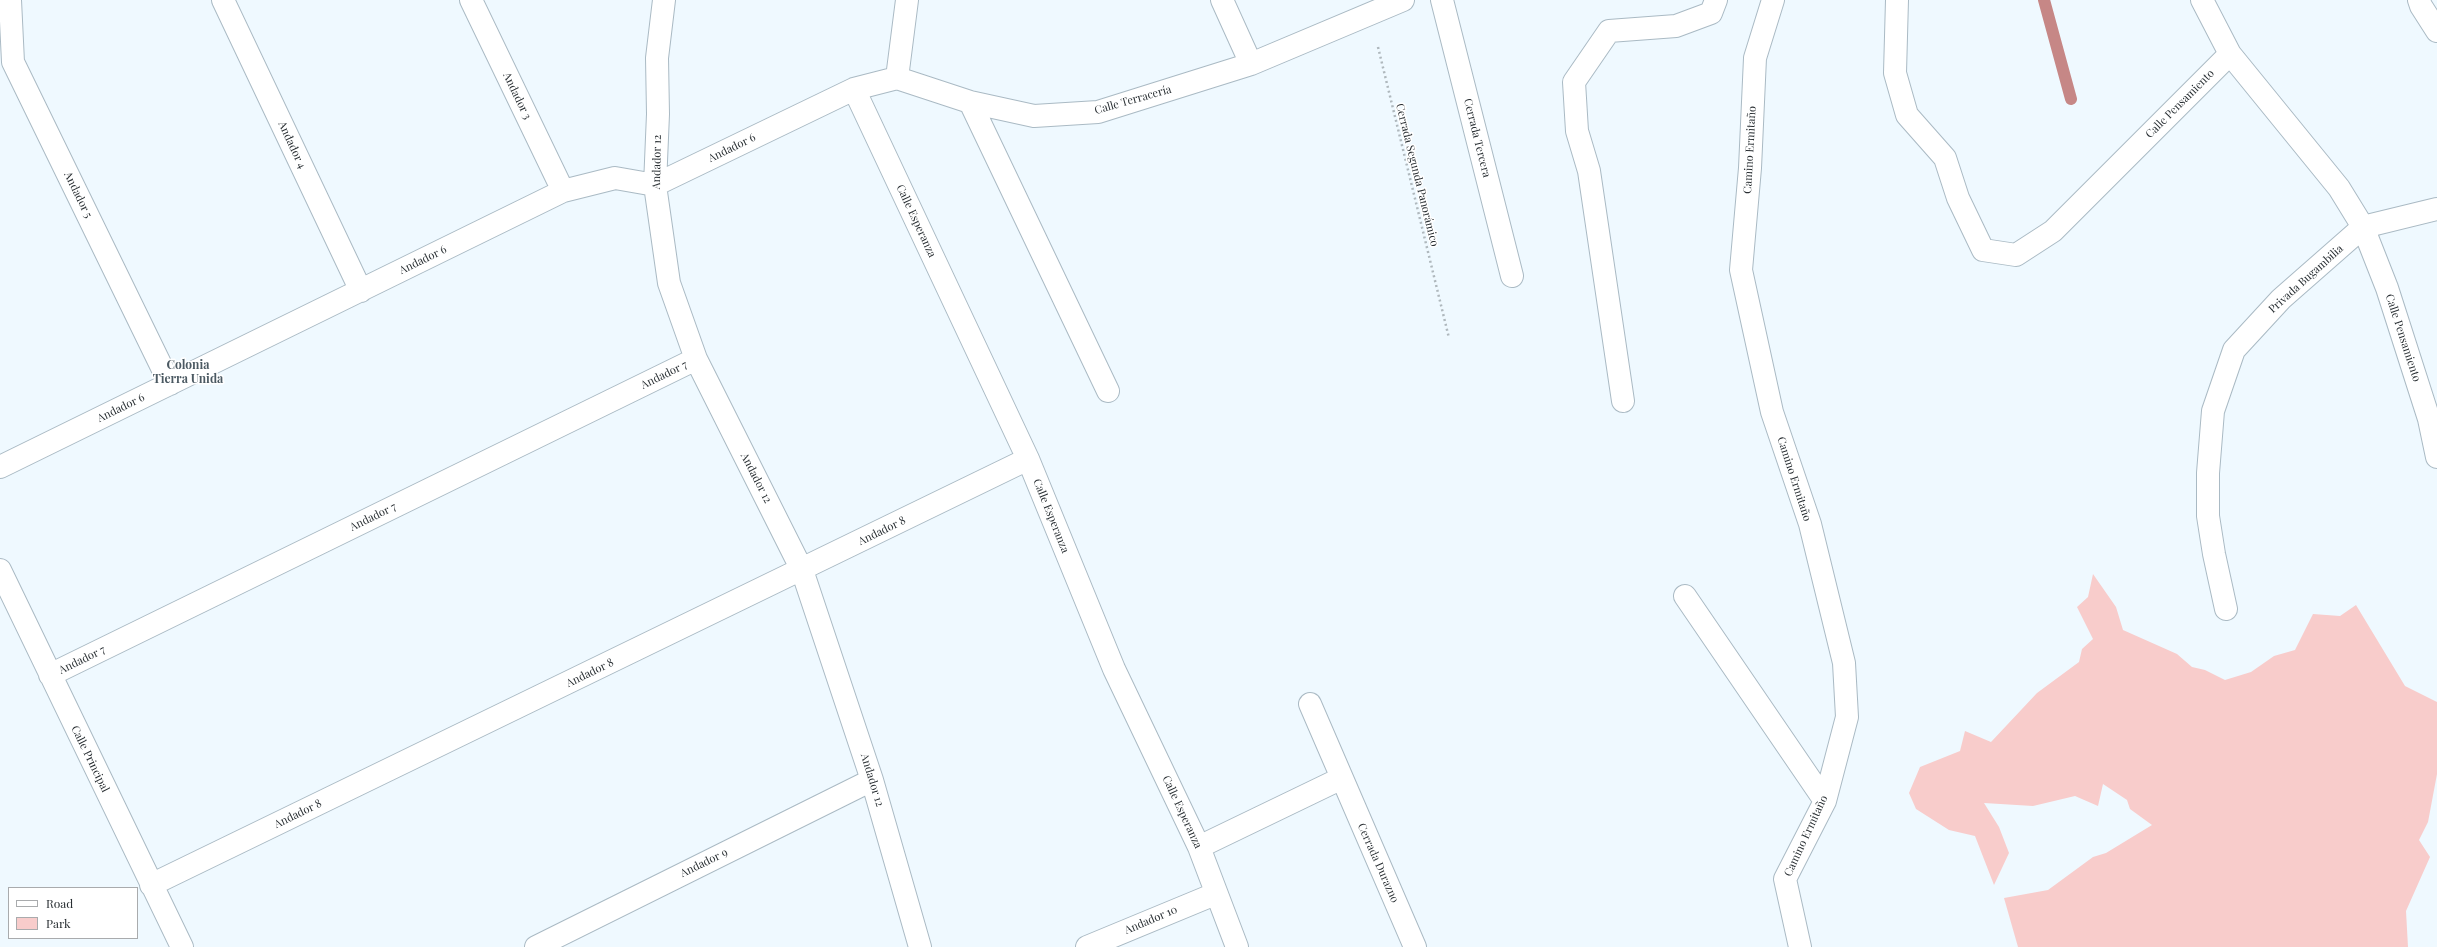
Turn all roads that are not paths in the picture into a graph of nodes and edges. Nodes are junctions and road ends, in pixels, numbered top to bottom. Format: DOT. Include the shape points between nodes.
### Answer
graph roads {
  1 [pos="10,0"];
  2 [pos="223,0"];
  3 [pos="471,0"];
  4 [pos="664,0"];
  5 [pos="907,0"];
  6 [pos="1222,0"];
  7 [pos="1403,0"];
  8 [pos="1442,0"];
  9 [pos="1716,0"];
  10 [pos="1773,0"];
  11 [pos="1897,0"];
  12 [pos="2202,0"];
  13 [pos="2420,0"];
  14 [pos="2437,31"];
  15 [pos="2230,54"];
  16 [pos="1251,64"];
  17 [pos="897,78"];
  18 [pos="854,89"];
  19 [pos="970,102"];
  20 [pos="655,185"];
  21 [pos="563,191"];
  22 [pos="2437,209"];
  23 [pos="2363,227"];
  24 [pos="1512,276"];
  25 [pos="361,291"];
  26 [pos="696,360"];
  27 [pos="170,384"];
  28 [pos="1108,391"];
  29 [pos="1623,401"];
  30 [pos="2437,456"];
  31 [pos="1028,459"];
  32 [pos="0,467"];
  33 [pos="0,570"];
  34 [pos="802,570"];
  35 [pos="1685,596"];
  36 [pos="2226,609"];
  37 [pos="50,675"];
  38 [pos="1310,704"];
  39 [pos="1342,778"];
  40 [pos="872,780"];
  41 [pos="1825,801"];
  42 [pos="1199,846"];
  43 [pos="151,885"];
  44 [pos="1215,894"];
  45 [pos="182,947"];
  46 [pos="536,947"];
  47 [pos="920,947"];
  48 [pos="1087,947"];
  49 [pos="1237,947"];
  50 [pos="1415,947"];
  51 [pos="1800,947"];
  1 -- 27 [label="street, Andador 5" via="13,62"];
  2 -- 25 [label="street, Andador 4"];
  3 -- 21 [label="street, Andador 3"];
  4 -- 20 [label="street, Andador 12" via="657,58"];
  5 -- 17 [label="street"];
  6 -- 16 [label="street"];
  7 -- 16 [label="street, Calle Terracería"];
  8 -- 24 [label="street, Cerrada Tercera"];
  9 -- 29 [label="street" via="1711,13 1676,26 1609,32 1574,82 1577,131 1590,172"];
  10 -- 41 [label="street, Camino Ermitaño" via="1754,58 1750,168 1742,270 1772,412 1810,524 1844,663 1847,717"];
  11 -- 15 [label="street, Calle Pensamiento" via="1895,73 1907,115 1945,158 1958,198 1983,250 2016,255 2053,231"];
  12 -- 15 [label="street"];
  13 -- 14 [label="street" via="2421,6"];
  15 -- 23 [label="street, Calle Pensamiento" via="2339,188"];
  16 -- 19 [label="street, Calle Terracería" via="1098,112 1034,116"];
  17 -- 18 [label="street"];
  17 -- 19 [label="street, Calle Terracería"];
  18 -- 20 [label="street, Andador 6"];
  18 -- 31 [label="street, Calle Esperanza"];
  19 -- 28 [label="street"];
  20 -- 21 [label="street, Andador 6" via="615,178"];
  20 -- 26 [label="street, Andador 12" via="669,283"];
  21 -- 25 [label="street, Andador 6"];
  22 -- 23 [label="street"];
  23 -- 30 [label="street, Calle Pensamiento" via="2387,288 2429,419"];
  23 -- 36 [label="street, Privada Bugambilia" via="2281,299 2234,350 2213,411 2208,473 2208,516"];
  25 -- 27 [label="street, Andador 6"];
  26 -- 34 [label="street, Andador 12"];
  26 -- 37 [label="street, Andador 7"];
  27 -- 32 [label="street, Andador 6"];
  31 -- 34 [label="street, Andador 8"];
  31 -- 42 [label="street, Calle Esperanza" via="1114,669"];
  33 -- 37 [label="street, Calle Principal"];
  34 -- 40 [label="street, Andador 12"];
  34 -- 43 [label="street, Andador 8"];
  35 -- 41 [label="street"];
  37 -- 43 [label="street, Calle Principal"];
  38 -- 39 [label="street, Cerrada Durazno"];
  39 -- 42 [label="street"];
  39 -- 50 [label="street, Cerrada Durazno"];
  40 -- 46 [label="street, Andador 9"];
  40 -- 47 [label="street, Andador 12"];
  41 -- 51 [label="street, Camino Ermitaño" via="1785,879"];
  42 -- 44 [label="street, Calle Esperanza"];
  43 -- 45 [label="street, Calle Principal"];
  44 -- 48 [label="street, Andador 10"];
  44 -- 49 [label="street, Calle Esperanza"];
}
